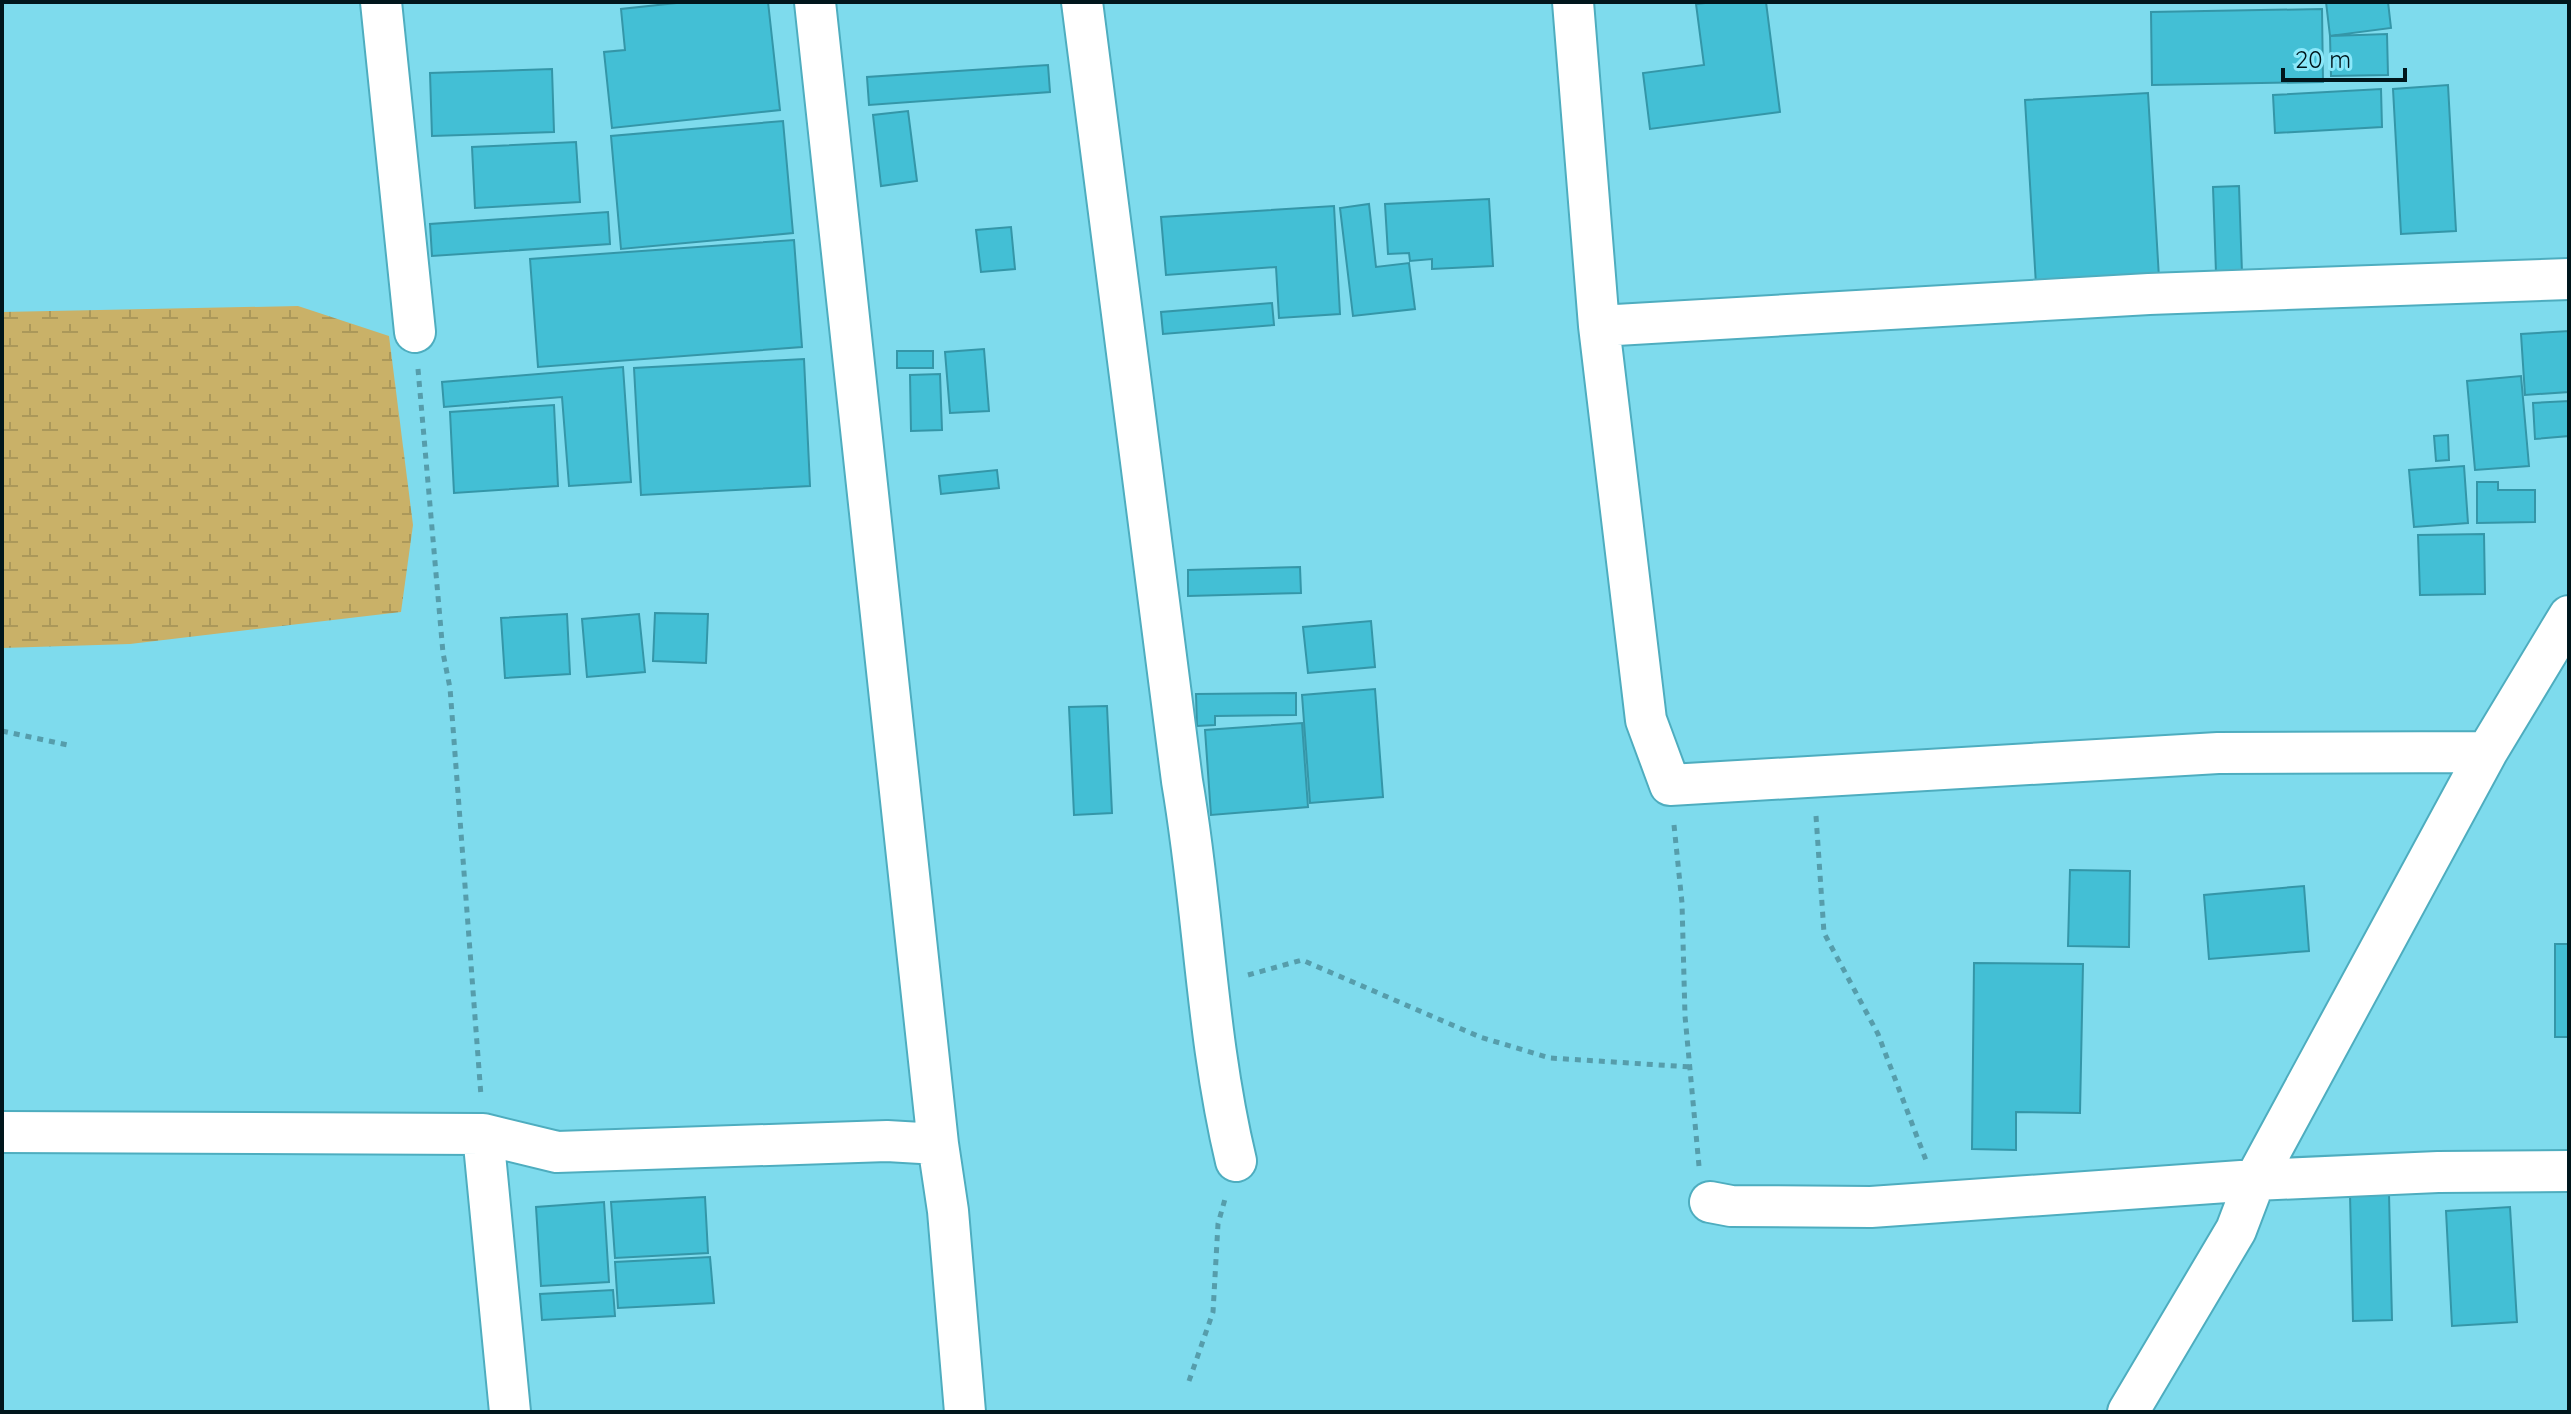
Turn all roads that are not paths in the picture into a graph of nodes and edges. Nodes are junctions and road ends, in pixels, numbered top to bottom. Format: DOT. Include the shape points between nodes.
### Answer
graph roads {
  1 [pos="381,2"];
  2 [pos="815,2"];
  3 [pos="1082,2"];
  4 [pos="1573,2"];
  5 [pos="2569,279"];
  6 [pos="1599,326"];
  7 [pos="415,332"];
  8 [pos="2569,616"];
  9 [pos="2551,681"];
  10 [pos="2487,752"];
  11 [pos="2,1132"];
  12 [pos="483,1134"];
  13 [pos="938,1144"];
  14 [pos="1236,1161"];
  15 [pos="2569,1171"];
  16 [pos="2255,1180"];
  17 [pos="1710,1202"];
  18 [pos="510,1412"];
  19 [pos="965,1412"];
  20 [pos="2128,1412"];
  1 -- 7 [label="street"];
  2 -- 13 [label="street"];
  3 -- 14 [label="street" via="1195,854 1208,1010"];
  4 -- 6 [label="street"];
  5 -- 6 [label="street" via="2149,294"];
  6 -- 10 [label="street" via="1646,720 1670,785 2218,753"];
  8 -- 9 [label="street"];
  9 -- 10 [label="street"];
  10 -- 16 [label="street"];
  11 -- 12 [label="street"];
  12 -- 13 [label="street" via="557,1152 887,1141"];
  12 -- 18 [label="street"];
  13 -- 19 [label="street"];
  15 -- 16 [label="street"];
  16 -- 17 [label="street" via="1871,1207"];
  16 -- 20 [label="street" via="2236,1230"];
}
